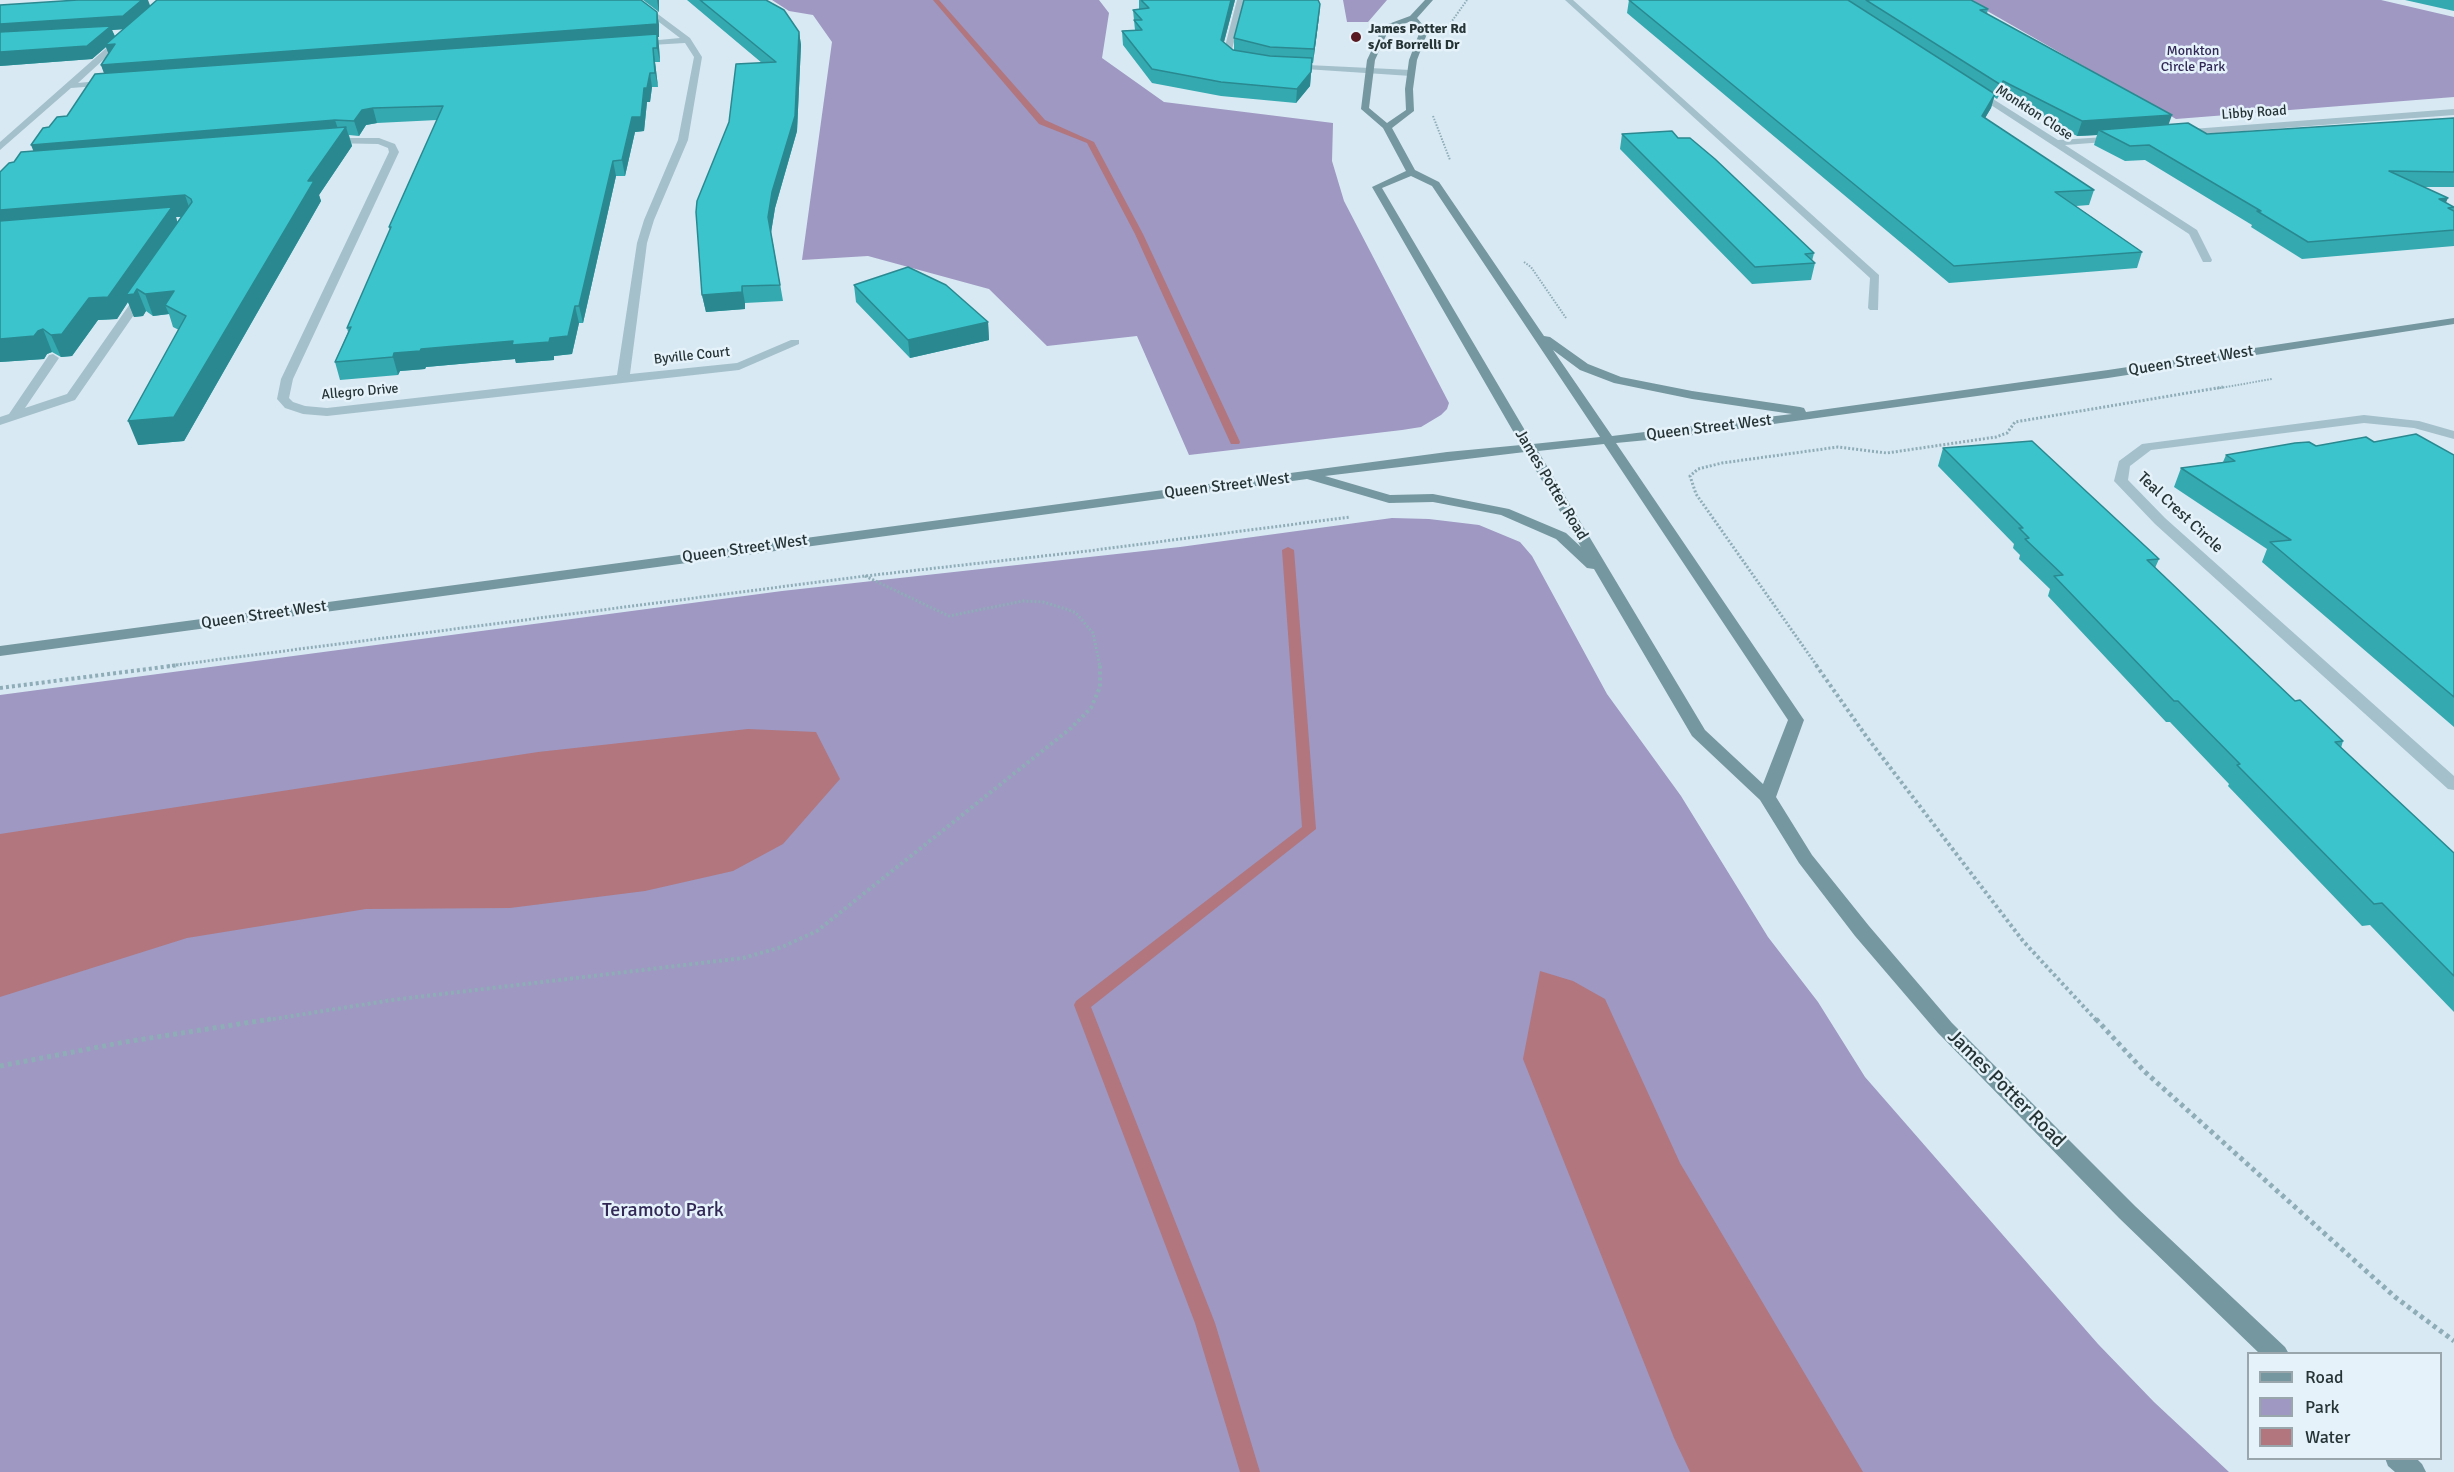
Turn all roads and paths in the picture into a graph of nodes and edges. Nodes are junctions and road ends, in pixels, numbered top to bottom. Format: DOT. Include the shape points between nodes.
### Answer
graph roads {
  1 [pos="634,0"];
  2 [pos="1241,0"];
  3 [pos="1429,0"];
  4 [pos="1467,0"];
  5 [pos="1569,0"];
  6 [pos="1413,18"];
  7 [pos="1445,32"];
  8 [pos="110,34"];
  9 [pos="687,40"];
  10 [pos="629,45"];
  11 [pos="1249,63"];
  12 [pos="1281,65"];
  13 [pos="1369,71"];
  14 [pos="1411,73"];
  15 [pos="112,83"];
  16 [pos="1964,84"];
  17 [pos="69,86"];
  18 [pos="1431,111"];
  19 [pos="2454,112"];
  20 [pos="1387,127"];
  21 [pos="2172,133"];
  22 [pos="2126,137"];
  23 [pos="317,142"];
  24 [pos="2056,143"];
  25 [pos="0,147"];
  26 [pos="1452,163"];
  27 [pos="1411,172"];
  28 [pos="2207,260"];
  29 [pos="1523,261"];
  30 [pos="152,280"];
  31 [pos="1874,308"];
  32 [pos="2454,321"];
  33 [pos="1529,324"];
  34 [pos="1570,324"];
  35 [pos="795,342"];
  36 [pos="53,358"];
  37 [pos="2281,377"];
  38 [pos="623,378"];
  39 [pos="1816,414"];
  40 [pos="14,416"];
  41 [pos="0,421"];
  42 [pos="2454,435"];
  43 [pos="1608,440"];
  44 [pos="1529,447"];
  45 [pos="1305,476"];
  46 [pos="1354,517"];
  47 [pos="866,576"];
  48 [pos="1611,585"];
  49 [pos="0,651"];
  50 [pos="0,688"];
  51 [pos="2454,785"];
  52 [pos="1767,797"];
  53 [pos="0,1066"];
  54 [pos="2454,1341"];
  55 [pos="2276,1352"];
  56 [pos="2399,1460"];
  57 [pos="2413,1472"];
  1 -- 9 [label="street"];
  2 -- 11 [label="street" via="1227,54"];
  3 -- 6 [label="main road"];
  4 -- 7 [label="path"];
  5 -- 31 [label="street" via="1875,277"];
  6 -- 13 [label="main road" via="1386,28"];
  6 -- 14 [label="main road" via="1425,31"];
  8 -- 17 [label="street" via="129,33"];
  9 -- 10 [label="street"];
  9 -- 38 [label="street" via="698,57 683,140 642,243"];
  12 -- 13 [label="street"];
  13 -- 14 [label="street"];
  13 -- 20 [label="main road" via="1365,109"];
  14 -- 20 [label="main road" via="1410,111"];
  15 -- 17 [label="street"];
  16 -- 24 [label="street, Monkton Close"];
  17 -- 25 [label="street"];
  18 -- 26 [label="path"];
  19 -- 21 [label="street, Libby Road"];
  20 -- 27 [label="main road"];
  22 -- 24 [label="street"];
  23 -- 38 [label="street, Allegro Drive" via="379,141 392,146 394,152 287,379 283,399 289,405 327,412"];
  24 -- 28 [label="street, Monkton Close" via="2193,232"];
  27 -- 33 [label="main road" via="1436,184"];
  27 -- 44 [label="main road, James Potter Road" via="1377,187"];
  29 -- 34 [label="path"];
  30 -- 40 [label="street" via="71,397"];
  32 -- 39 [label="main road, Queen Street West"];
  33 -- 39 [label="main road" via="1584,367 1618,380"];
  33 -- 43 [label="main road"];
  35 -- 38 [label="street, Byville Court" via="740,366"];
  36 -- 40 [label="street"];
  37 -- 54 [label="path" via="2015,422 2007,433 1996,437 1887,453 1838,447 1722,463 1698,469 1690,476 1696,494 1866,736 2023,941 2144,1071 2395,1297"];
  39 -- 43 [label="main road, Queen Street West"];
  40 -- 41 [label="street"];
  42 -- 51 [label="street, Teal Crest Circle" via="2415,424 2364,419 2147,447 2124,464 2121,481 2160,521"];
  43 -- 44 [label="main road, Queen Street West"];
  43 -- 52 [label="main road" via="1796,720"];
  44 -- 45 [label="main road, Queen Street West"];
  44 -- 48 [label="main road, James Potter Road"];
  45 -- 48 [label="main road" via="1389,499 1453,501 1537,524 1578,550"];
  45 -- 49 [label="main road, Queen Street West"];
  46 -- 47 [label="path"];
  47 -- 50 [label="path"];
  47 -- 53 [label="path" via="949,616 1023,601 1043,602 1076,613 1093,633 1100,659 1100,687 1090,708 1071,728 818,931 782,948 742,958 326,1010"];
  48 -- 52 [label="main road, James Potter Road" via="1698,733"];
  52 -- 55 [label="main road, James Potter Road" via="1805,859 1945,1028 2127,1212"];
  56 -- 57 [label="main road"];
}
